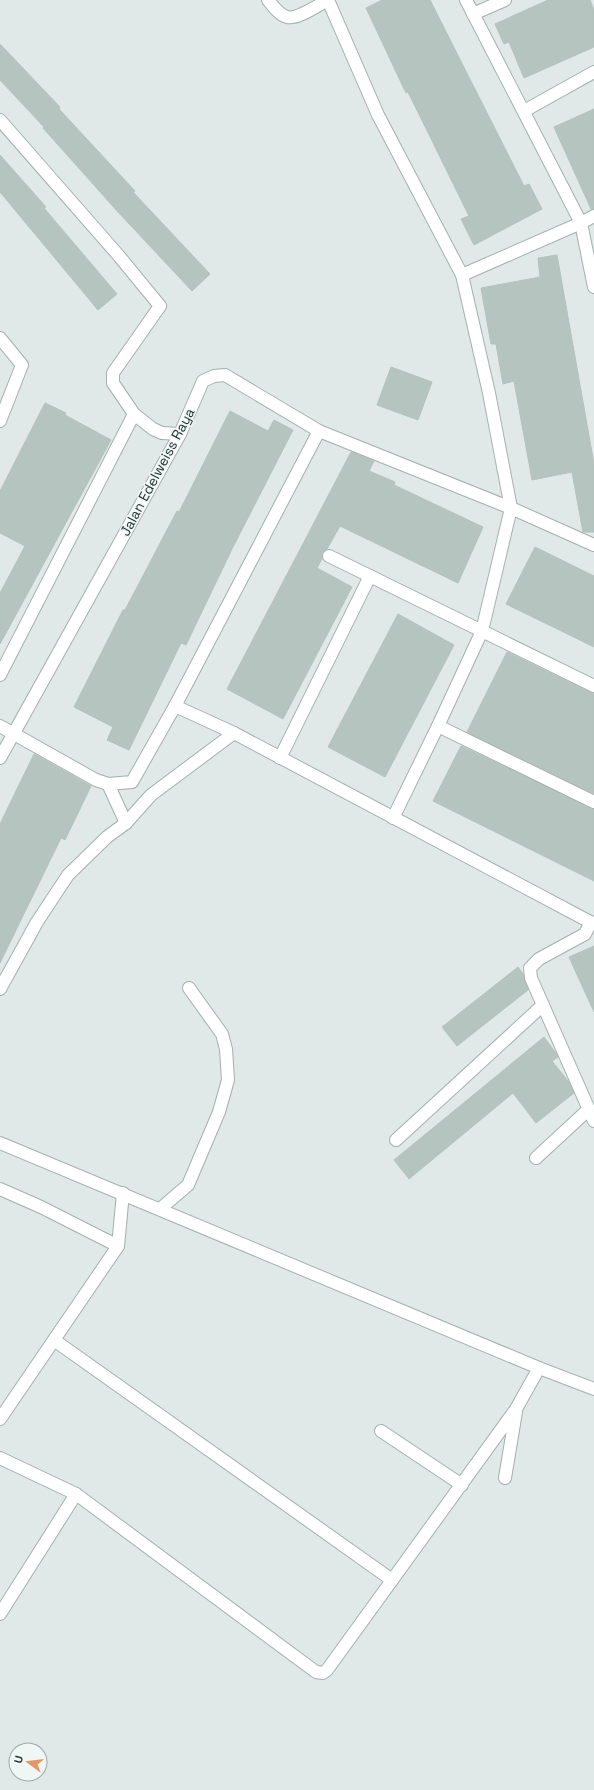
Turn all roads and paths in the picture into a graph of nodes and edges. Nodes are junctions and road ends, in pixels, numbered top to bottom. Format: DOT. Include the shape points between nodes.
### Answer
graph roads {
  1 [pos="328,0"];
  2 [pos="466,0"];
  3 [pos="505,0"];
  4 [pos="269,1"];
  5 [pos="473,14"];
  6 [pos="594,72"];
  7 [pos="524,111"];
  8 [pos="0,120"];
  9 [pos="594,216"];
  10 [pos="581,223"];
  11 [pos="462,275"];
  12 [pos="594,287"];
  13 [pos="0,338"];
  14 [pos="134,414"];
  15 [pos="0,421"];
  16 [pos="319,431"];
  17 [pos="180,434"];
  18 [pos="511,508"];
  19 [pos="594,545"];
  20 [pos="329,556"];
  21 [pos="370,576"];
  22 [pos="482,631"];
  23 [pos="0,675"];
  24 [pos="594,686"];
  25 [pos="175,706"];
  26 [pos="0,726"];
  27 [pos="438,726"];
  28 [pos="234,733"];
  29 [pos="14,734"];
  30 [pos="0,758"];
  31 [pos="280,758"];
  32 [pos="108,784"];
  33 [pos="594,802"];
  34 [pos="393,818"];
  35 [pos="126,823"];
  36 [pos="592,923"];
  37 [pos="590,935"];
  38 [pos="189,988"];
  39 [pos="0,989"];
  40 [pos="543,1005"];
  41 [pos="589,1109"];
  42 [pos="594,1121"];
  43 [pos="396,1140"];
  44 [pos="0,1142"];
  45 [pos="536,1158"];
  46 [pos="0,1189"];
  47 [pos="124,1193"];
  48 [pos="160,1209"];
  49 [pos="118,1246"];
  50 [pos="54,1340"];
  51 [pos="539,1368"];
  52 [pos="594,1389"];
  53 [pos="516,1409"];
  54 [pos="0,1419"];
  55 [pos="381,1431"];
  56 [pos="0,1458"];
  57 [pos="505,1478"];
  58 [pos="462,1485"];
  59 [pos="76,1494"];
  60 [pos="392,1580"];
  61 [pos="0,1614"];
  1 -- 4 [label="street" via="296,17 287,17 280,13"];
  1 -- 11 [label="street" via="378,115"];
  2 -- 5 [label="street"];
  3 -- 5 [label="street"];
  5 -- 7 [label="street"];
  6 -- 7 [label="street"];
  7 -- 10 [label="street"];
  8 -- 14 [label="street" via="160,306 113,373 113,383"];
  9 -- 10 [label="street"];
  10 -- 11 [label="street"];
  10 -- 12 [label="street"];
  11 -- 18 [label="street" via="489,393"];
  13 -- 15 [label="street" via="22,365"];
  14 -- 17 [label="street" via="162,433"];
  14 -- 23 [label="street"];
  16 -- 17 [label="street, Jalan Edelweiss Raya" via="225,375 203,381"];
  16 -- 18 [label="street, Jalan Edelweiss Raya"];
  16 -- 25 [label="street"];
  17 -- 29 [label="street, Jalan Edelweiss Raya"];
  18 -- 19 [label="street, Jalan Edelweiss Raya"];
  18 -- 22 [label="street"];
  20 -- 21 [label="street"];
  21 -- 22 [label="street"];
  21 -- 31 [label="street"];
  22 -- 24 [label="street"];
  22 -- 27 [label="street"];
  25 -- 28 [label="street"];
  25 -- 32 [label="street" via="132,782"];
  26 -- 29 [label="street"];
  27 -- 33 [label="street"];
  27 -- 34 [label="street"];
  28 -- 31 [label="street"];
  28 -- 35 [label="street" via="151,795"];
  29 -- 30 [label="street, Jalan Edelweiss Raya"];
  29 -- 32 [label="street" via="96,780"];
  31 -- 34 [label="street"];
  32 -- 35 [label="street"];
  34 -- 36 [label="street"];
  35 -- 39 [label="street" via="107,837 68,874 37,922"];
  36 -- 37 [label="street"];
  37 -- 40 [label="street" via="539,959 530,968 531,978"];
  38 -- 48 [label="street" via="222,1034 226,1049 228,1080 219,1112 188,1185"];
  40 -- 41 [label="street"];
  40 -- 43 [label="street"];
  41 -- 42 [label="street"];
  41 -- 45 [label="street"];
  44 -- 47 [label="street"];
  46 -- 49 [label="street" via="42,1207"];
  47 -- 48 [label="street"];
  47 -- 49 [label="street"];
  48 -- 51 [label="street"];
  49 -- 50 [label="street"];
  50 -- 54 [label="street"];
  50 -- 60 [label="street"];
  51 -- 52 [label="street"];
  51 -- 53 [label="street"];
  53 -- 57 [label="street"];
  53 -- 58 [label="street"];
  55 -- 58 [label="street"];
  56 -- 59 [label="street"];
  58 -- 60 [label="street"];
  59 -- 60 [label="street" via="316,1672 323,1673 327,1670"];
  59 -- 61 [label="street"];
}
